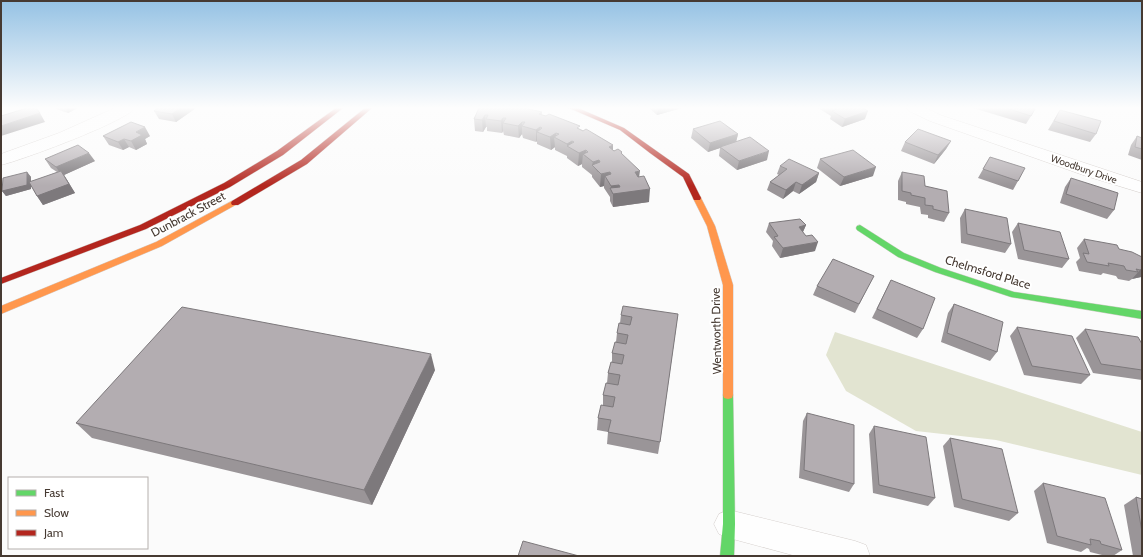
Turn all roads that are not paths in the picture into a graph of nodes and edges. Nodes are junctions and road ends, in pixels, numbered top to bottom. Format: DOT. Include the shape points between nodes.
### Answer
graph roads {
  1 [pos="73,134"];
  2 [pos="305,134"];
  3 [pos="338,134"];
  4 [pos="629,134"];
  5 [pos="983,134"];
  6 [pos="1,160"];
  7 [pos="1142,188"];
  8 [pos="860,228"];
  9 [pos="1,281"];
  10 [pos="1,310"];
  11 [pos="1142,315"];
  12 [pos="729,524"];
  13 [pos="727,556"];
  14 [pos="855,556"];
  1 -- 6 [label="street"];
  2 -- 9 [label="street, Dunbrack Street" via="280,153 227,185 143,227"];
  3 -- 10 [label="street, Dunbrack Street" via="304,162 249,196 159,244"];
  4 -- 12 [label="street, Wentworth Drive" via="686,176 711,226 728,285"];
  5 -- 7 [label="street, Woodbury Drive"];
  8 -- 11 [label="street, Chelmsford Place" via="902,255 938,270 1014,295"];
  12 -- 13 [label="street, Wentworth Drive"];
  12 -- 14 [label="street"];
}
